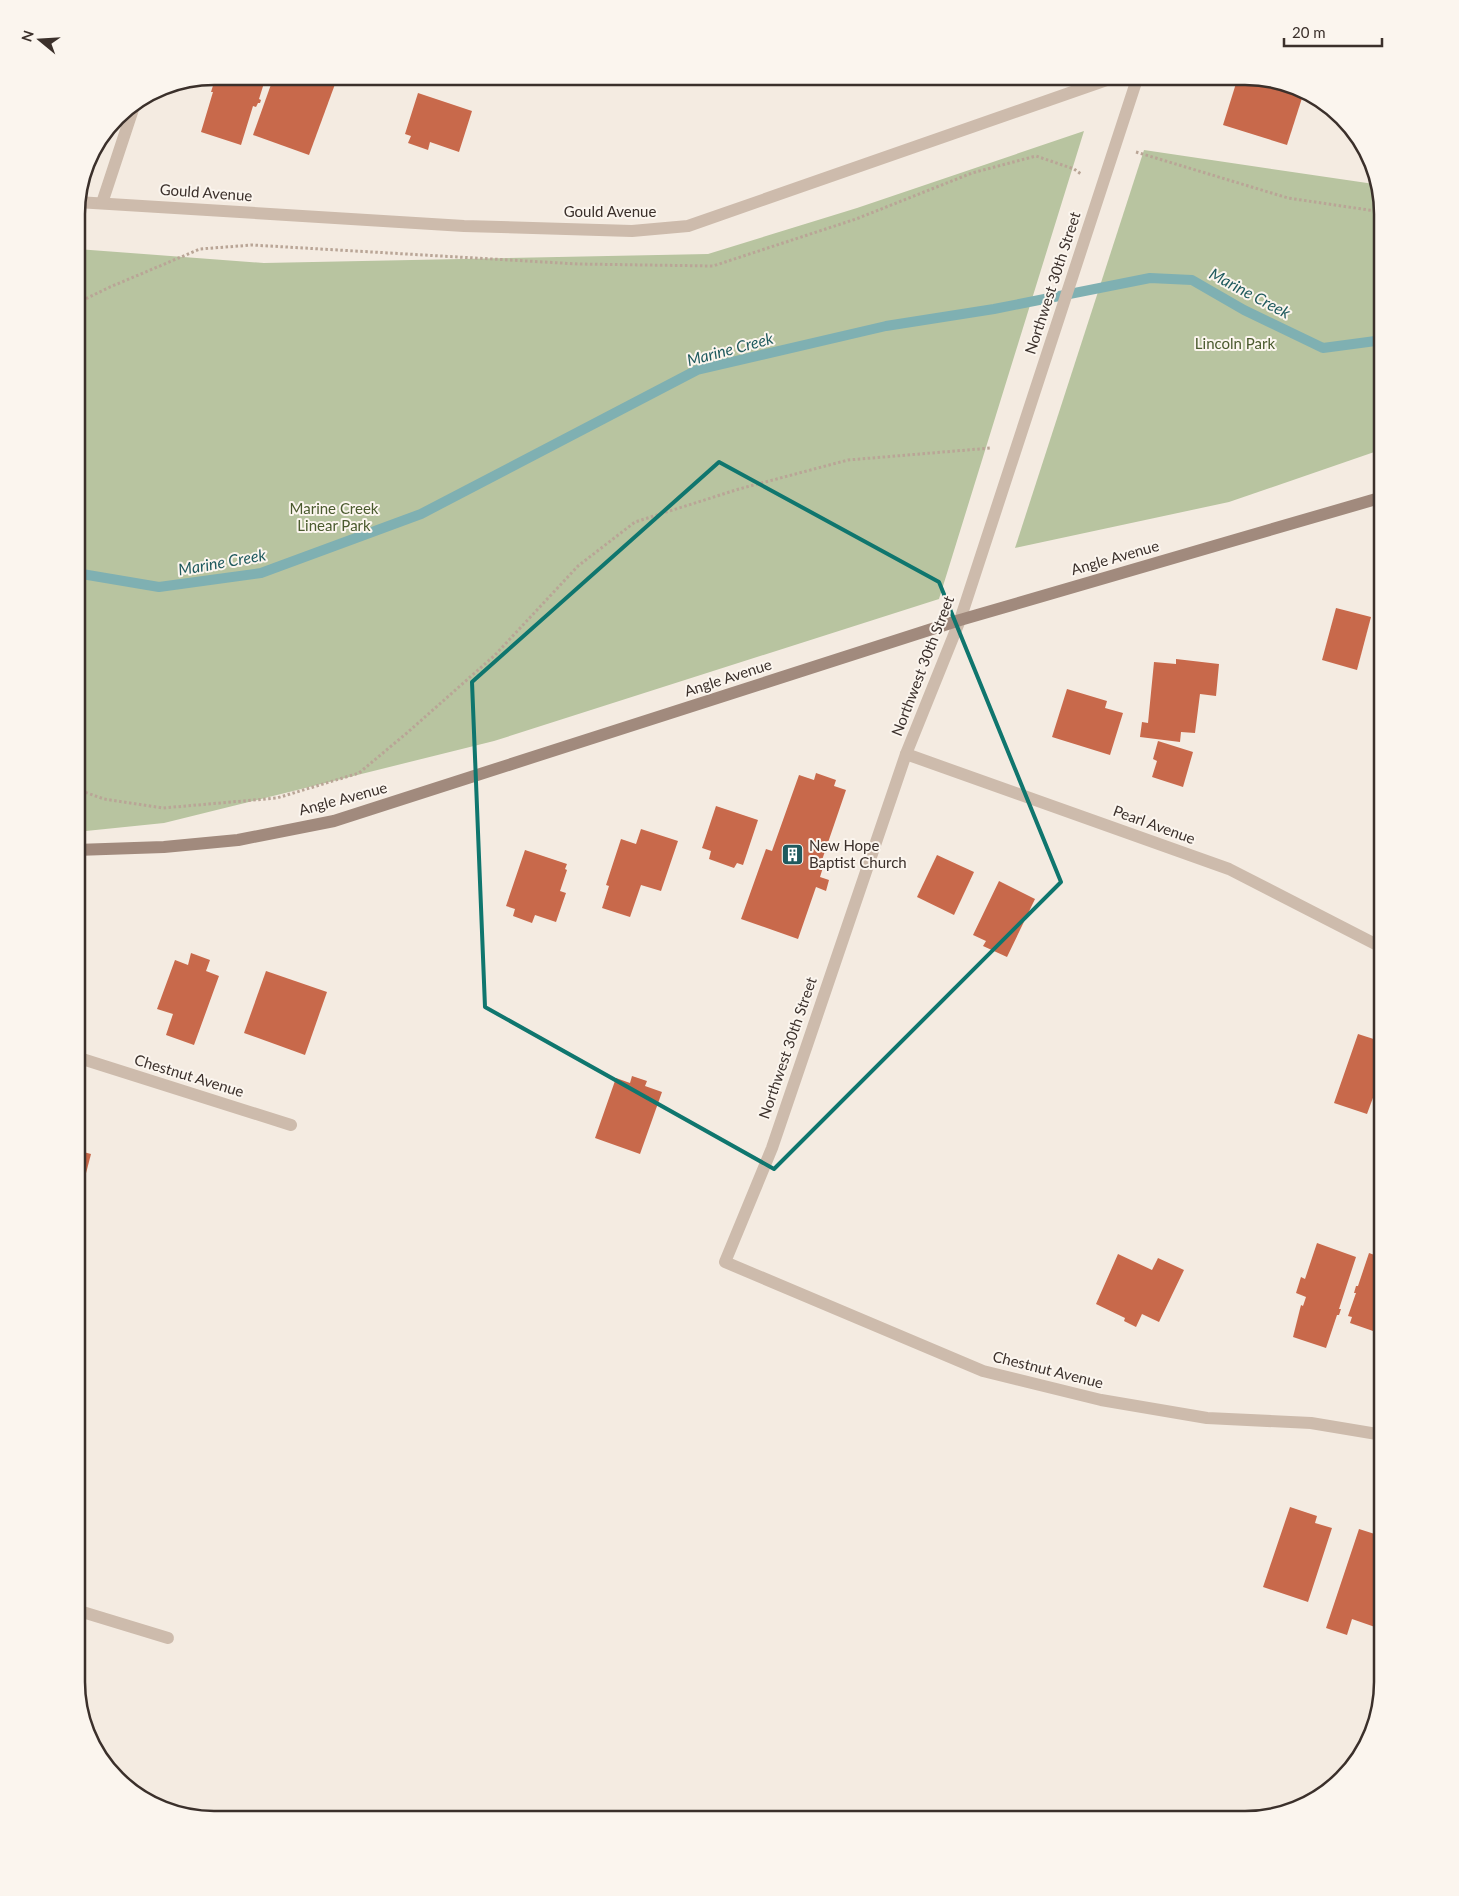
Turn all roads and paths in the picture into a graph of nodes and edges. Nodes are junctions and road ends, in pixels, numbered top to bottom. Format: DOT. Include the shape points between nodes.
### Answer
graph roads {
  1 [pos="1092,85"];
  2 [pos="1135,85"];
  3 [pos="131,116"];
  4 [pos="1140,154"];
  5 [pos="85,202"];
  6 [pos="102,203"];
  7 [pos="1374,211"];
  8 [pos="1017,446"];
  9 [pos="1374,500"];
  10 [pos="960,620"];
  11 [pos="906,754"];
  12 [pos="85,793"];
  13 [pos="85,850"];
  14 [pos="1374,943"];
  15 [pos="85,1061"];
  16 [pos="292,1125"];
  17 [pos="725,1262"];
  18 [pos="1374,1434"];
  19 [pos="85,1613"];
  20 [pos="168,1638"];
  1 -- 6 [label="street, Gould Avenue" via="688,226 632,231 464,226"];
  2 -- 8 [label="street, Northwest 30th Street"];
  3 -- 6 [label="street"];
  4 -- 7 [label="path" via="1288,198"];
  5 -- 6 [label="street, Gould Avenue"];
  8 -- 10 [label="street, Northwest 30th Street"];
  8 -- 12 [label="path" via="848,460 739,489 635,522 578,566 495,655 359,773 277,798 163,808"];
  9 -- 10 [label="main road, Angle Avenue"];
  10 -- 11 [label="street, Northwest 30th Street"];
  10 -- 13 [label="main road, Angle Avenue" via="334,821 238,840"];
  11 -- 14 [label="street, Pearl Avenue" via="1229,869"];
  11 -- 17 [label="street, Northwest 30th Street" via="772,1148"];
  15 -- 16 [label="street, Chestnut Avenue"];
  17 -- 18 [label="street, Chestnut Avenue" via="983,1370 1101,1400 1207,1418 1311,1423"];
  19 -- 20 [label="street"];
}
